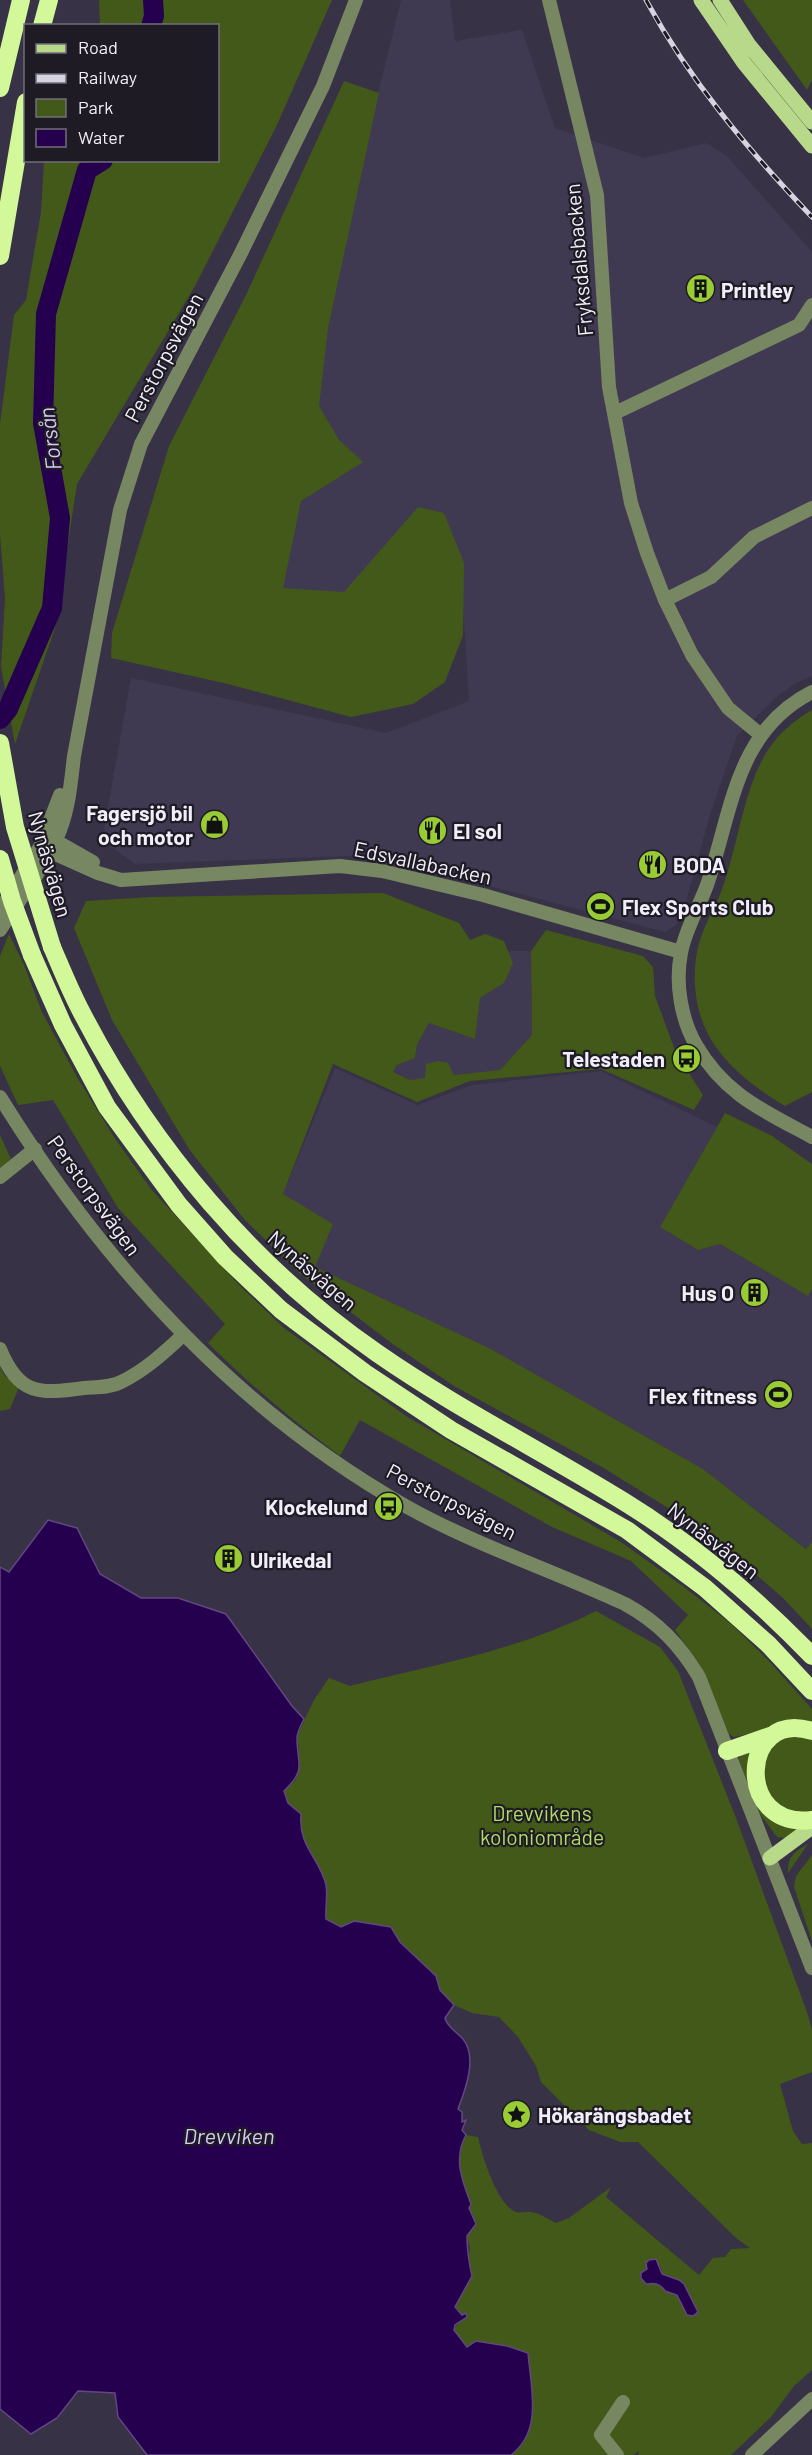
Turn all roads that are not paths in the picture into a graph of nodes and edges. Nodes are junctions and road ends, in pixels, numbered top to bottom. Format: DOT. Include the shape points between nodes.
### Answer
graph roads {
  1 [pos="21,0"];
  2 [pos="49,0"];
  3 [pos="356,0"];
  4 [pos="549,0"];
  5 [pos="701,0"];
  6 [pos="720,0"];
  7 [pos="43,24"];
  8 [pos="0,88"];
  9 [pos="24,114"];
  10 [pos="812,122"];
  11 [pos="812,146"];
  12 [pos="0,256"];
  13 [pos="812,305"];
  14 [pos="615,413"];
  15 [pos="812,508"];
  16 [pos="665,600"];
  17 [pos="812,692"];
  18 [pos="761,735"];
  19 [pos="0,742"];
  20 [pos="48,843"];
  21 [pos="0,859"];
  22 [pos="0,910"];
  23 [pos="0,930"];
  24 [pos="681,952"];
  25 [pos="0,1097"];
  26 [pos="812,1137"];
  27 [pos="35,1149"];
  28 [pos="0,1178"];
  29 [pos="183,1335"];
  30 [pos="0,1349"];
  31 [pos="812,1656"];
  32 [pos="812,1691"];
  33 [pos="812,1731"];
  34 [pos="773,1735"];
  35 [pos="727,1751"];
  36 [pos="812,1820"];
  37 [pos="812,1827"];
  38 [pos="812,1836"];
  39 [pos="771,1862"];
  40 [pos="812,1968"];
  41 [pos="812,2399"];
  42 [pos="622,2402"];
  43 [pos="617,2455"];
  44 [pos="752,2455"];
  1 -- 8 [label="highway"];
  2 -- 7 [label="highway"];
  3 -- 20 [label="street, Perstorpsvägen" via="318,97 141,444 120,510 74,756"];
  4 -- 14 [label="street, Fryksdalsbacken" via="597,195 609,387"];
  5 -- 11 [label="main road" via="744,63"];
  6 -- 10 [label="main road" via="749,45"];
  9 -- 12 [label="highway"];
  13 -- 14 [label="street" via="799,325"];
  14 -- 16 [label="street, Fryksdalsbacken" via="632,503"];
  15 -- 16 [label="street" via="753,537 711,577"];
  16 -- 18 [label="street, Fryksdalsbacken" via="692,655 728,708"];
  17 -- 18 [label="street" via="785,709"];
  18 -- 24 [label="street" via="735,785 708,884"];
  19 -- 31 [label="highway, Nynäsvägen, bridge" via="15,827 52,947 83,1016 134,1100 197,1188 300,1294 376,1352 670,1533 738,1587"];
  20 -- 22 [label="street, Perstorpsvägen"];
  20 -- 23 [label="street, Perstorpsvägen"];
  20 -- 24 [label="street, Edsvallabacken" via="103,867 149,877 340,866 382,871 483,895"];
  21 -- 32 [label="highway, Nynäsvägen, bridge" via="32,955 63,1025 107,1107 179,1204 225,1257 281,1310 365,1373 452,1430 627,1530 705,1588 768,1644"];
  24 -- 26 [label="street" via="681,1005 696,1045 728,1087"];
  25 -- 27 [label="street, Perstorpsvägen"];
  27 -- 28 [label="street"];
  27 -- 29 [label="street, Perstorpsvägen" via="122,1269"];
  29 -- 30 [label="street" via="144,1369 119,1384 48,1393 15,1378"];
  29 -- 35 [label="street, Perstorpsvägen" via="243,1391 342,1467 411,1508 642,1613 673,1640 699,1677"];
  33 -- 34 [label="highway" via="797,1728"];
  34 -- 35 [label="highway"];
  34 -- 36 [label="highway" via="757,1759 756,1787 765,1802 782,1816"];
  35 -- 39 [label="street, Perstorpsvägen"];
  37 -- 39 [label="main road"];
  38 -- 39 [label="main road"];
  39 -- 40 [label="street, Perstorpsvägen"];
  41 -- 44 [label="street"];
  42 -- 43 [label="street" via="601,2436"];
}
